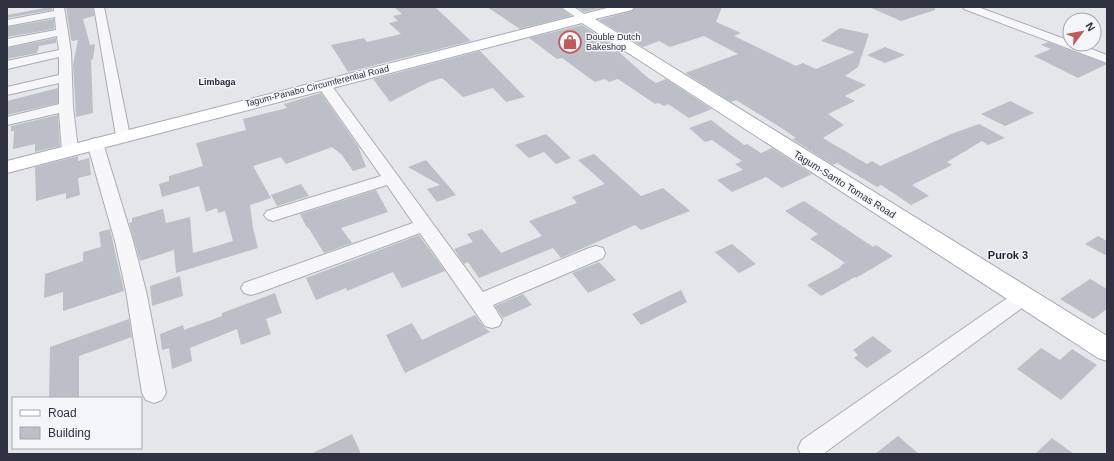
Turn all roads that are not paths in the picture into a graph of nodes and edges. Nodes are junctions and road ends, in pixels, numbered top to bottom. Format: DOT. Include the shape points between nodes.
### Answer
graph roads {
  1 [pos="99,7"];
  2 [pos="566,7"];
  3 [pos="627,7"];
  4 [pos="968,7"];
  5 [pos="60,10"];
  6 [pos="584,18"];
  7 [pos="7,23"];
  8 [pos="62,32"];
  9 [pos="7,44"];
  10 [pos="65,52"];
  11 [pos="1107,59"];
  12 [pos="7,65"];
  13 [pos="66,77"];
  14 [pos="324,85"];
  15 [pos="7,91"];
  16 [pos="66,107"];
  17 [pos="7,121"];
  18 [pos="123,136"];
  19 [pos="95,143"];
  20 [pos="70,150"];
  21 [pos="7,167"];
  22 [pos="389,179"];
  23 [pos="273,215"];
  24 [pos="424,225"];
  25 [pos="596,253"];
  26 [pos="251,288"];
  27 [pos="1023,297"];
  28 [pos="480,302"];
  29 [pos="492,320"];
  30 [pos="1107,350"];
  31 [pos="154,393"];
  32 [pos="811,448"];
  1 -- 18 [label="street"];
  2 -- 6 [label="street"];
  3 -- 6 [label="main road, Tagum-Panabo Circumferential Road"];
  4 -- 11 [label="street"];
  5 -- 7 [label="street"];
  5 -- 8 [label="street"];
  6 -- 14 [label="main road, Tagum-Panabo Circumferential Road"];
  6 -- 27 [label="main road, Tagum-Santo Tomas Road"];
  8 -- 9 [label="street"];
  8 -- 10 [label="street"];
  10 -- 12 [label="street"];
  10 -- 13 [label="street"];
  13 -- 15 [label="street"];
  13 -- 16 [label="street"];
  14 -- 18 [label="main road, Tagum-Panabo Circumferential Road"];
  14 -- 22 [label="street"];
  16 -- 17 [label="street"];
  16 -- 20 [label="street"];
  18 -- 19 [label="main road, Tagum-Panabo Circumferential Road"];
  19 -- 20 [label="main road, Tagum-Panabo Circumferential Road"];
  19 -- 31 [label="street" via="124,241"];
  20 -- 21 [label="main road, Tagum-Panabo Circumferential Road"];
  22 -- 23 [label="street"];
  22 -- 24 [label="street"];
  24 -- 26 [label="street"];
  24 -- 28 [label="street"];
  25 -- 28 [label="street"];
  27 -- 30 [label="main road, Tagum-Santo Tomas Road"];
  27 -- 32 [label="street"];
  28 -- 29 [label="street"];
}
